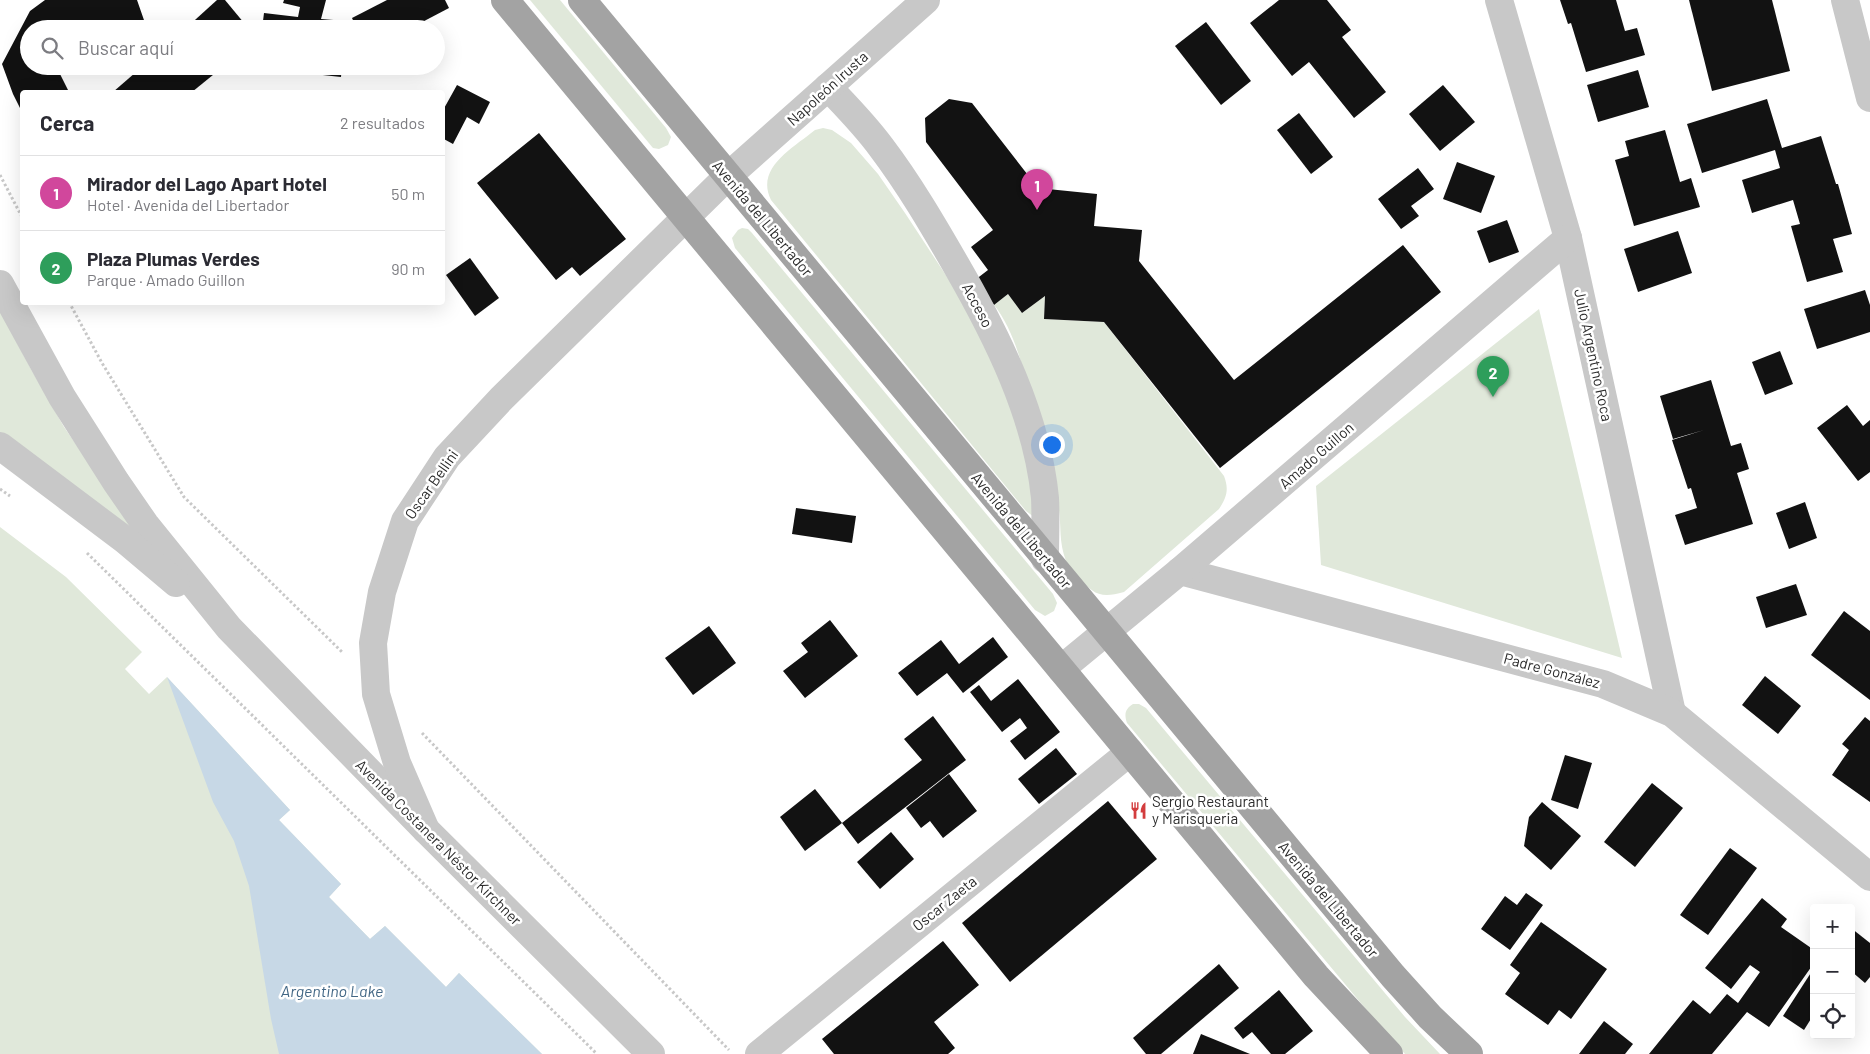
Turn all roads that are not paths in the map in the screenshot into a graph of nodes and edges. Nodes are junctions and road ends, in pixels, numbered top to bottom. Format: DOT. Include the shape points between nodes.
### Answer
graph roads {
  1 [pos="505,0"];
  2 [pos="582,0"];
  3 [pos="926,0"];
  4 [pos="1499,0"];
  5 [pos="1845,0"];
  6 [pos="828,87"];
  7 [pos="1870,98"];
  8 [pos="728,176"];
  9 [pos="685,217"];
  10 [pos="1568,238"];
  11 [pos="0,284"];
  12 [pos="0,446"];
  13 [pos="1045,559"];
  14 [pos="1180,571"];
  15 [pos="229,628"];
  16 [pos="1106,633"];
  17 [pos="1061,670"];
  18 [pos="1672,713"];
  19 [pos="1130,752"];
  20 [pos="426,830"];
  21 [pos="1870,877"];
  22 [pos="651,1054"];
  23 [pos="759,1054"];
  24 [pos="1388,1054"];
  25 [pos="1469,1054"];
  1 -- 9 [label="main road"];
  2 -- 8 [label="main road, Avenida del Libertador"];
  3 -- 6 [label="street, Napoleón Irusta"];
  4 -- 10 [label="street, Julio Argentino Roca"];
  5 -- 7 [label="street"];
  6 -- 8 [label="street, Napoleón Irusta"];
  6 -- 13 [label="street, Acceso" via="880,146 909,188 990,326 1010,370 1038,461 1045,498"];
  8 -- 9 [label="street, Oscar Bellini"];
  8 -- 13 [label="main road, Avenida del Libertador"];
  9 -- 17 [label="main road"];
  9 -- 20 [label="street, Oscar Bellini" via="447,457 405,521 382,592 373,644 375,685 397,763"];
  10 -- 14 [label="street, Amado Guillon"];
  10 -- 18 [label="street, Julio Argentino Roca"];
  11 -- 15 [label="street, Avenida Costanera Néstor Kirchner" via="62,396 116,482 168,554"];
  12 -- 15 [label="street, Avenida Costanera Néstor Kirchner" via="125,540"];
  13 -- 16 [label="main road, Avenida del Libertador"];
  14 -- 16 [label="street, Amado Guillon"];
  14 -- 18 [label="street, Padre González" via="1603,684"];
  15 -- 20 [label="street, Avenida Costanera Néstor Kirchner"];
  16 -- 17 [label="street, Amado Guillon"];
  16 -- 25 [label="main road, Avenida del Libertador" via="1393,976"];
  17 -- 19 [label="main road"];
  18 -- 21 [label="street, Padre González"];
  19 -- 23 [label="street, Oscar Zaeta"];
  19 -- 24 [label="main road" via="1316,976"];
  20 -- 22 [label="street, Avenida Costanera Néstor Kirchner"];
}
